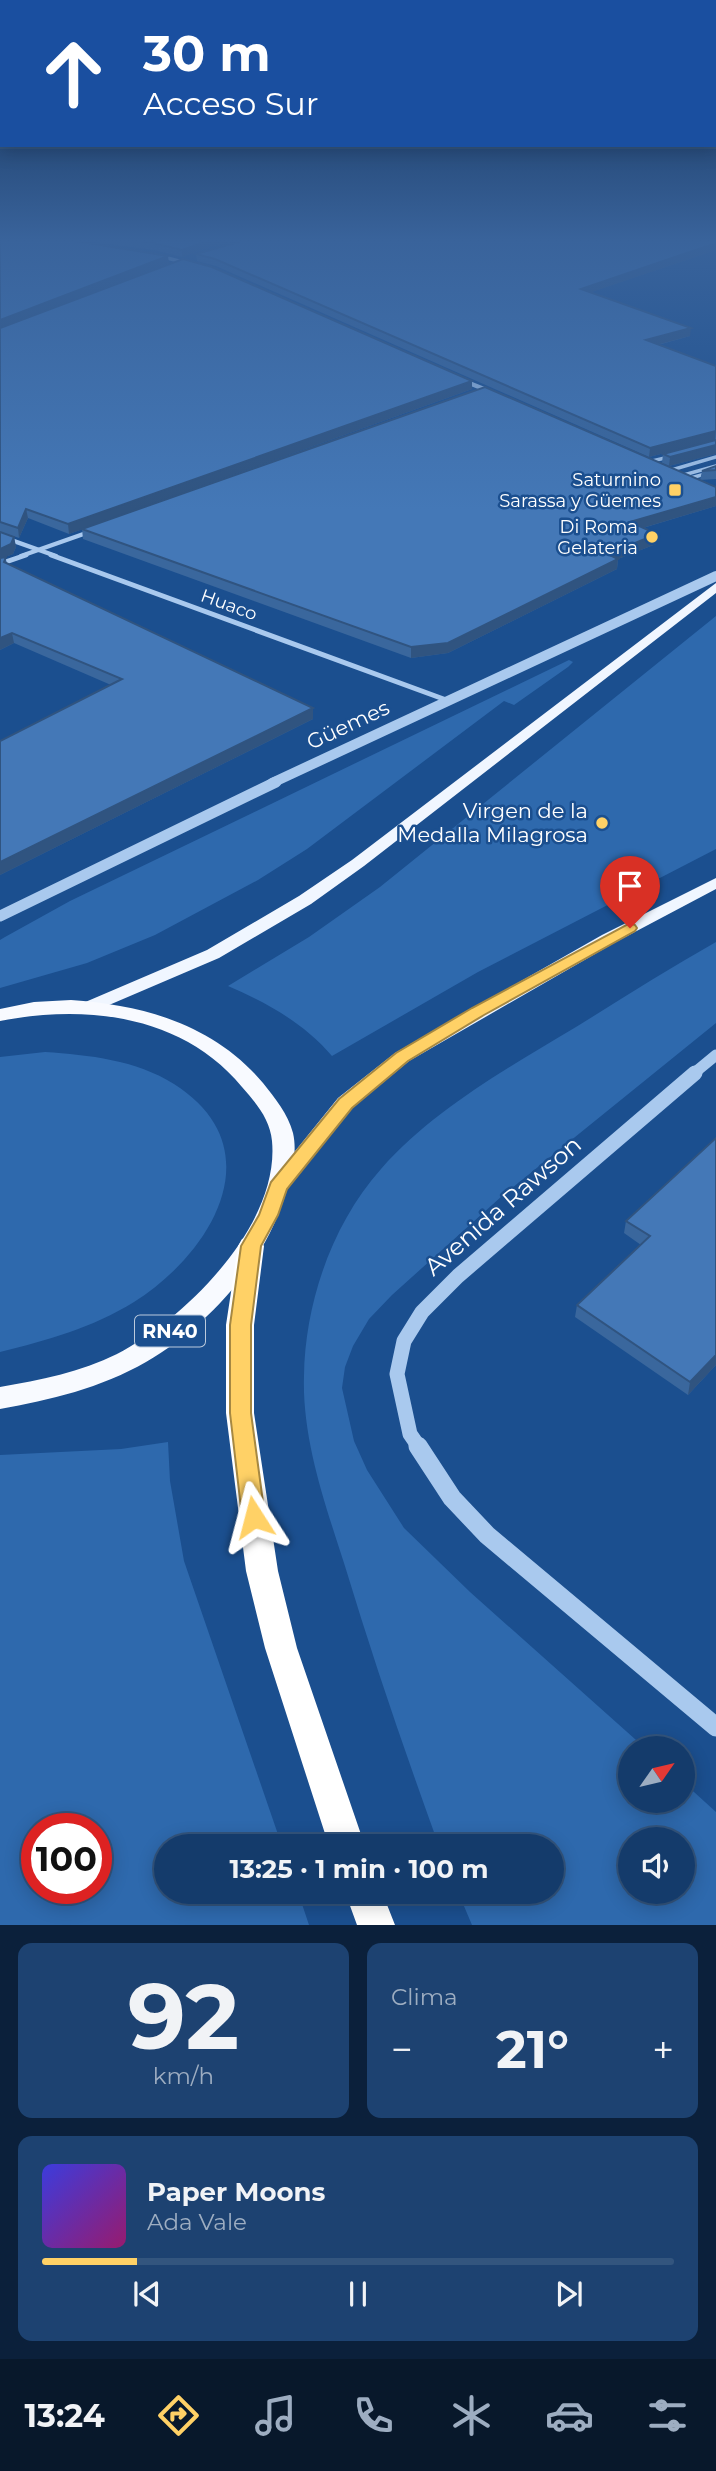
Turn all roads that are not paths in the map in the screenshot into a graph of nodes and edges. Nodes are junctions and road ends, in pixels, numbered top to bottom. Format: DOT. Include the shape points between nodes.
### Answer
graph roads {
  1 [pos="460,379"];
  2 [pos="485,390"];
  3 [pos="472,394"];
  4 [pos="497,395"];
  5 [pos="673,456"];
  6 [pos="636,457"];
  7 [pos="716,457"];
  8 [pos="648,462"];
  9 [pos="716,468"];
  10 [pos="668,471"];
  11 [pos="680,476"];
  12 [pos="687,479"];
  13 [pos="698,484"];
  14 [pos="104,526"];
  15 [pos="0,536"];
  16 [pos="38,550"];
  17 [pos="0,564"];
  18 [pos="716,576"];
  19 [pos="716,587"];
  20 [pos="449,701"];
  21 [pos="716,883"];
  22 [pos="0,916"];
  23 [pos="89,1007"];
  24 [pos="0,1015"];
  25 [pos="716,1055"];
  26 [pos="278,1186"];
  27 [pos="251,1246"];
  28 [pos="0,1398"];
  29 [pos="716,1727"];
  30 [pos="343,1834"];
  31 [pos="368,1904"];
  32 [pos="376,1925"];
  1 -- 2 [label="street"];
  2 -- 3 [label="street"];
  2 -- 4 [label="street"];
  5 -- 8 [label="lane"];
  6 -- 8 [label="street"];
  7 -- 10 [label="lane"];
  8 -- 10 [label="street"];
  9 -- 11 [label="lane"];
  9 -- 12 [label="lane"];
  10 -- 11 [label="street"];
  11 -- 12 [label="street"];
  12 -- 13 [label="street"];
  14 -- 16 [label="street"];
  15 -- 16 [label="street, Huaco"];
  16 -- 17 [label="street"];
  16 -- 20 [label="street, Huaco"];
  18 -- 20 [label="street, Güemes"];
  19 -- 23 [label="main road, RN40" via="305,900 213,954"];
  20 -- 22 [label="street, Güemes"];
  21 -- 26 [label="main road, RN40" via="402,1057 345,1103"];
  23 -- 24 [label="highway, RN40" via="49,1007"];
  23 -- 26 [label="highway, RN40" via="163,1023 232,1060 255,1084 283,1136"];
  25 -- 29 [label="street, Avenida Rawson" via="458,1276 422,1312 404,1341 397,1374 410,1434 452,1498 487,1535"];
  26 -- 27 [label="highway, RN40" via="269,1215"];
  27 -- 28 [label="highway, RN40" via="215,1293 138,1354 86,1376"];
  27 -- 30 [label="highway" via="240,1325 240,1413 260,1558 281,1648"];
  31 -- 32 [label="highway"];
}
